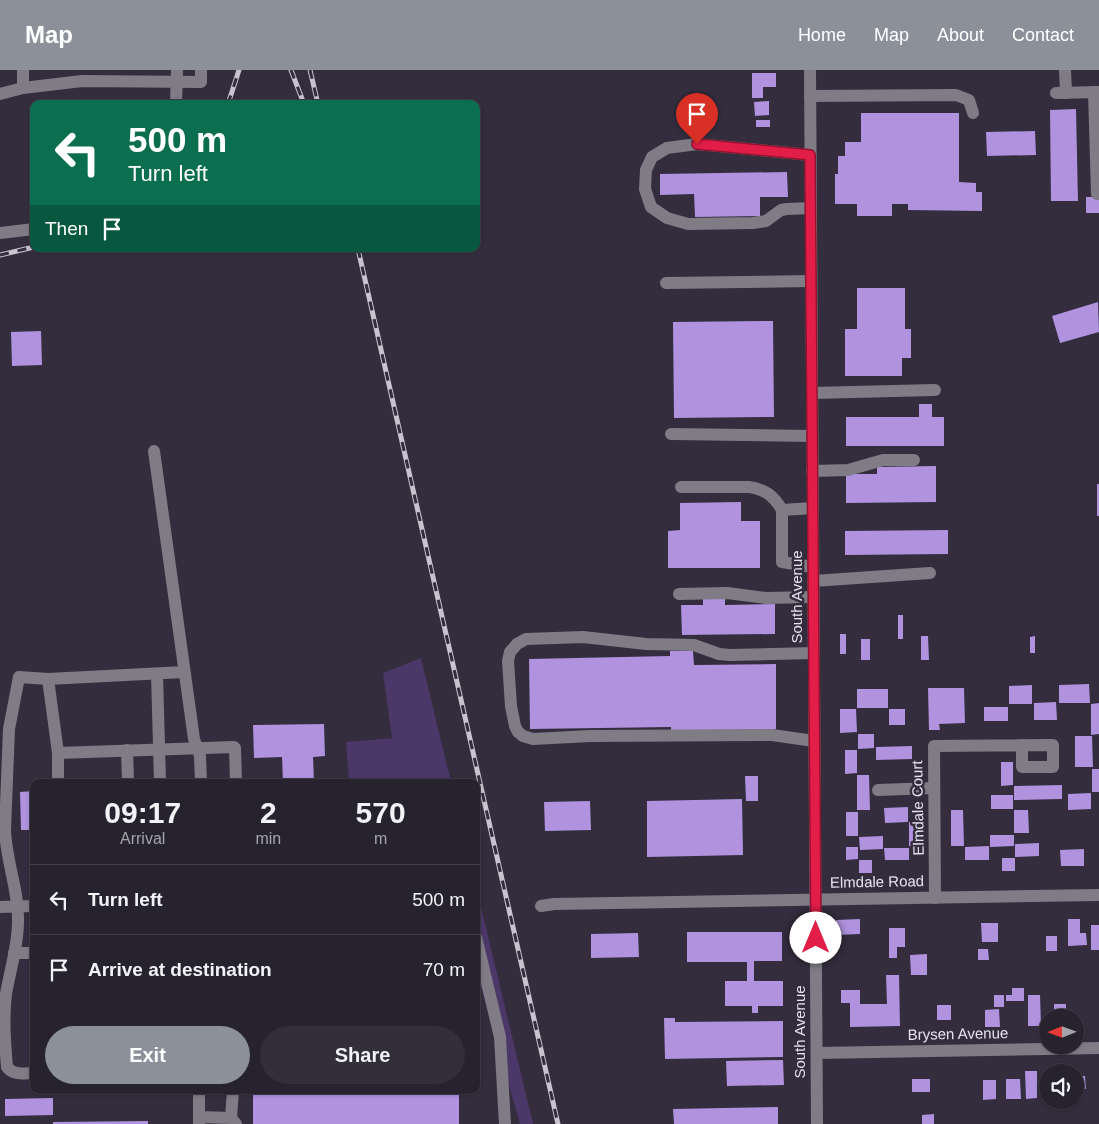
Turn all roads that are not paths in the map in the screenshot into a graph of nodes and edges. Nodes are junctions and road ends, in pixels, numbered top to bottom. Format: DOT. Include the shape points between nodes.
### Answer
graph roads {
  1 [pos="23,70"];
  2 [pos="201,70"];
  3 [pos="810,70"];
  4 [pos="1065,70"];
  5 [pos="177,76"];
  6 [pos="23,88"];
  7 [pos="1096,92"];
  8 [pos="0,94"];
  9 [pos="810,96"];
  10 [pos="176,100"];
  11 [pos="973,113"];
  12 [pos="810,155"];
  13 [pos="1098,194"];
  14 [pos="811,208"];
  15 [pos="30,229"];
  16 [pos="0,233"];
  17 [pos="811,281"];
  18 [pos="666,283"];
  19 [pos="935,390"];
  20 [pos="812,393"];
  21 [pos="671,434"];
  22 [pos="812,436"];
  23 [pos="154,451"];
  24 [pos="914,460"];
  25 [pos="812,472"];
  26 [pos="681,487"];
  27 [pos="813,508"];
  28 [pos="782,510"];
  29 [pos="813,567"];
  30 [pos="930,573"];
  31 [pos="813,581"];
  32 [pos="679,594"];
  33 [pos="813,597"];
  34 [pos="814,653"];
  35 [pos="184,672"];
  36 [pos="157,674"];
  37 [pos="48,679"];
  38 [pos="814,741"];
  39 [pos="1022,745"];
  40 [pos="197,747"];
  41 [pos="159,749"];
  42 [pos="127,750"];
  43 [pos="58,754"];
  44 [pos="58,779"];
  45 [pos="128,779"];
  46 [pos="160,779"];
  47 [pos="201,779"];
  48 [pos="236,779"];
  49 [pos="934,788"];
  50 [pos="878,790"];
  51 [pos="3,830"];
  52 [pos="1099,896"];
  53 [pos="935,898"];
  54 [pos="816,899"];
  55 [pos="18,906"];
  56 [pos="30,906"];
  57 [pos="541,906"];
  58 [pos="0,907"];
  59 [pos="14,953"];
  60 [pos="30,953"];
  61 [pos="480,954"];
  62 [pos="1099,1048"];
  63 [pos="817,1052"];
  64 [pos="30,1073"];
  65 [pos="199,1094"];
  66 [pos="232,1094"];
  67 [pos="199,1121"];
  68 [pos="233,1121"];
  69 [pos="505,1124"];
  70 [pos="817,1124"];
  1 -- 6 [label="street"];
  2 -- 5 [label="street" via="201,82"];
  3 -- 9 [label="street, South Avenue"];
  4 -- 7 [label="street" via="1061,93"];
  5 -- 6 [label="street"];
  5 -- 10 [label="street"];
  6 -- 8 [label="street"];
  7 -- 13 [label="street"];
  9 -- 11 [label="street" via="956,96 969,100"];
  9 -- 12 [label="street, South Avenue"];
  12 -- 14 [label="street, South Avenue"];
  12 -- 14 [label="street" via="697,144 667,148 652,157 646,170 645,189 651,207 667,218 688,224 753,223 766,221 781,210"];
  14 -- 17 [label="street, South Avenue"];
  15 -- 16 [label="street"];
  17 -- 18 [label="street"];
  17 -- 20 [label="street, South Avenue"];
  19 -- 20 [label="street"];
  20 -- 22 [label="street, South Avenue"];
  21 -- 22 [label="street"];
  22 -- 25 [label="street, South Avenue"];
  23 -- 35 [label="street"];
  24 -- 25 [label="street" via="883,460 848,470"];
  25 -- 27 [label="street, South Avenue"];
  26 -- 28 [label="street" via="760,489"];
  27 -- 28 [label="street"];
  27 -- 29 [label="street, South Avenue"];
  28 -- 29 [label="street" via="782,562"];
  29 -- 31 [label="street, South Avenue"];
  30 -- 31 [label="street"];
  31 -- 33 [label="street, South Avenue"];
  32 -- 33 [label="street"];
  33 -- 34 [label="street, South Avenue"];
  34 -- 38 [label="street, South Avenue"];
  34 -- 38 [label="street" via="730,655 694,645 583,637 526,639 510,652 507,672 515,726 523,736 772,734"];
  35 -- 36 [label="street"];
  35 -- 40 [label="street"];
  36 -- 37 [label="street"];
  36 -- 41 [label="street"];
  37 -- 43 [label="street"];
  37 -- 51 [label="street" via="19,678 9,730"];
  38 -- 54 [label="street, South Avenue"];
  39 -- 39 [label="street, Elmdale Court" via="1053,745 1053,767 1022,767"];
  39 -- 49 [label="street, Elmdale Court" via="934,746"];
  40 -- 41 [label="street"];
  40 -- 47 [label="street"];
  40 -- 48 [label="street" via="234,747"];
  41 -- 42 [label="street"];
  41 -- 46 [label="street"];
  42 -- 43 [label="street"];
  42 -- 45 [label="street"];
  43 -- 44 [label="street"];
  49 -- 50 [label="street"];
  49 -- 53 [label="street, Elmdale Court"];
  51 -- 55 [label="street"];
  52 -- 53 [label="street, Elmdale Road"];
  53 -- 54 [label="street, Elmdale Road"];
  54 -- 57 [label="street, Elmdale Road"];
  54 -- 63 [label="street, South Avenue"];
  55 -- 56 [label="street"];
  55 -- 58 [label="street"];
  55 -- 59 [label="street"];
  59 -- 60 [label="street"];
  59 -- 64 [label="street" via="5,1011 7,1067 15,1073"];
  61 -- 69 [label="street" via="500,1037"];
  62 -- 63 [label="street, Brysen Avenue"];
  63 -- 70 [label="street, South Avenue"];
  65 -- 67 [label="street"];
  66 -- 68 [label="street"];
  67 -- 68 [label="street"];
}
